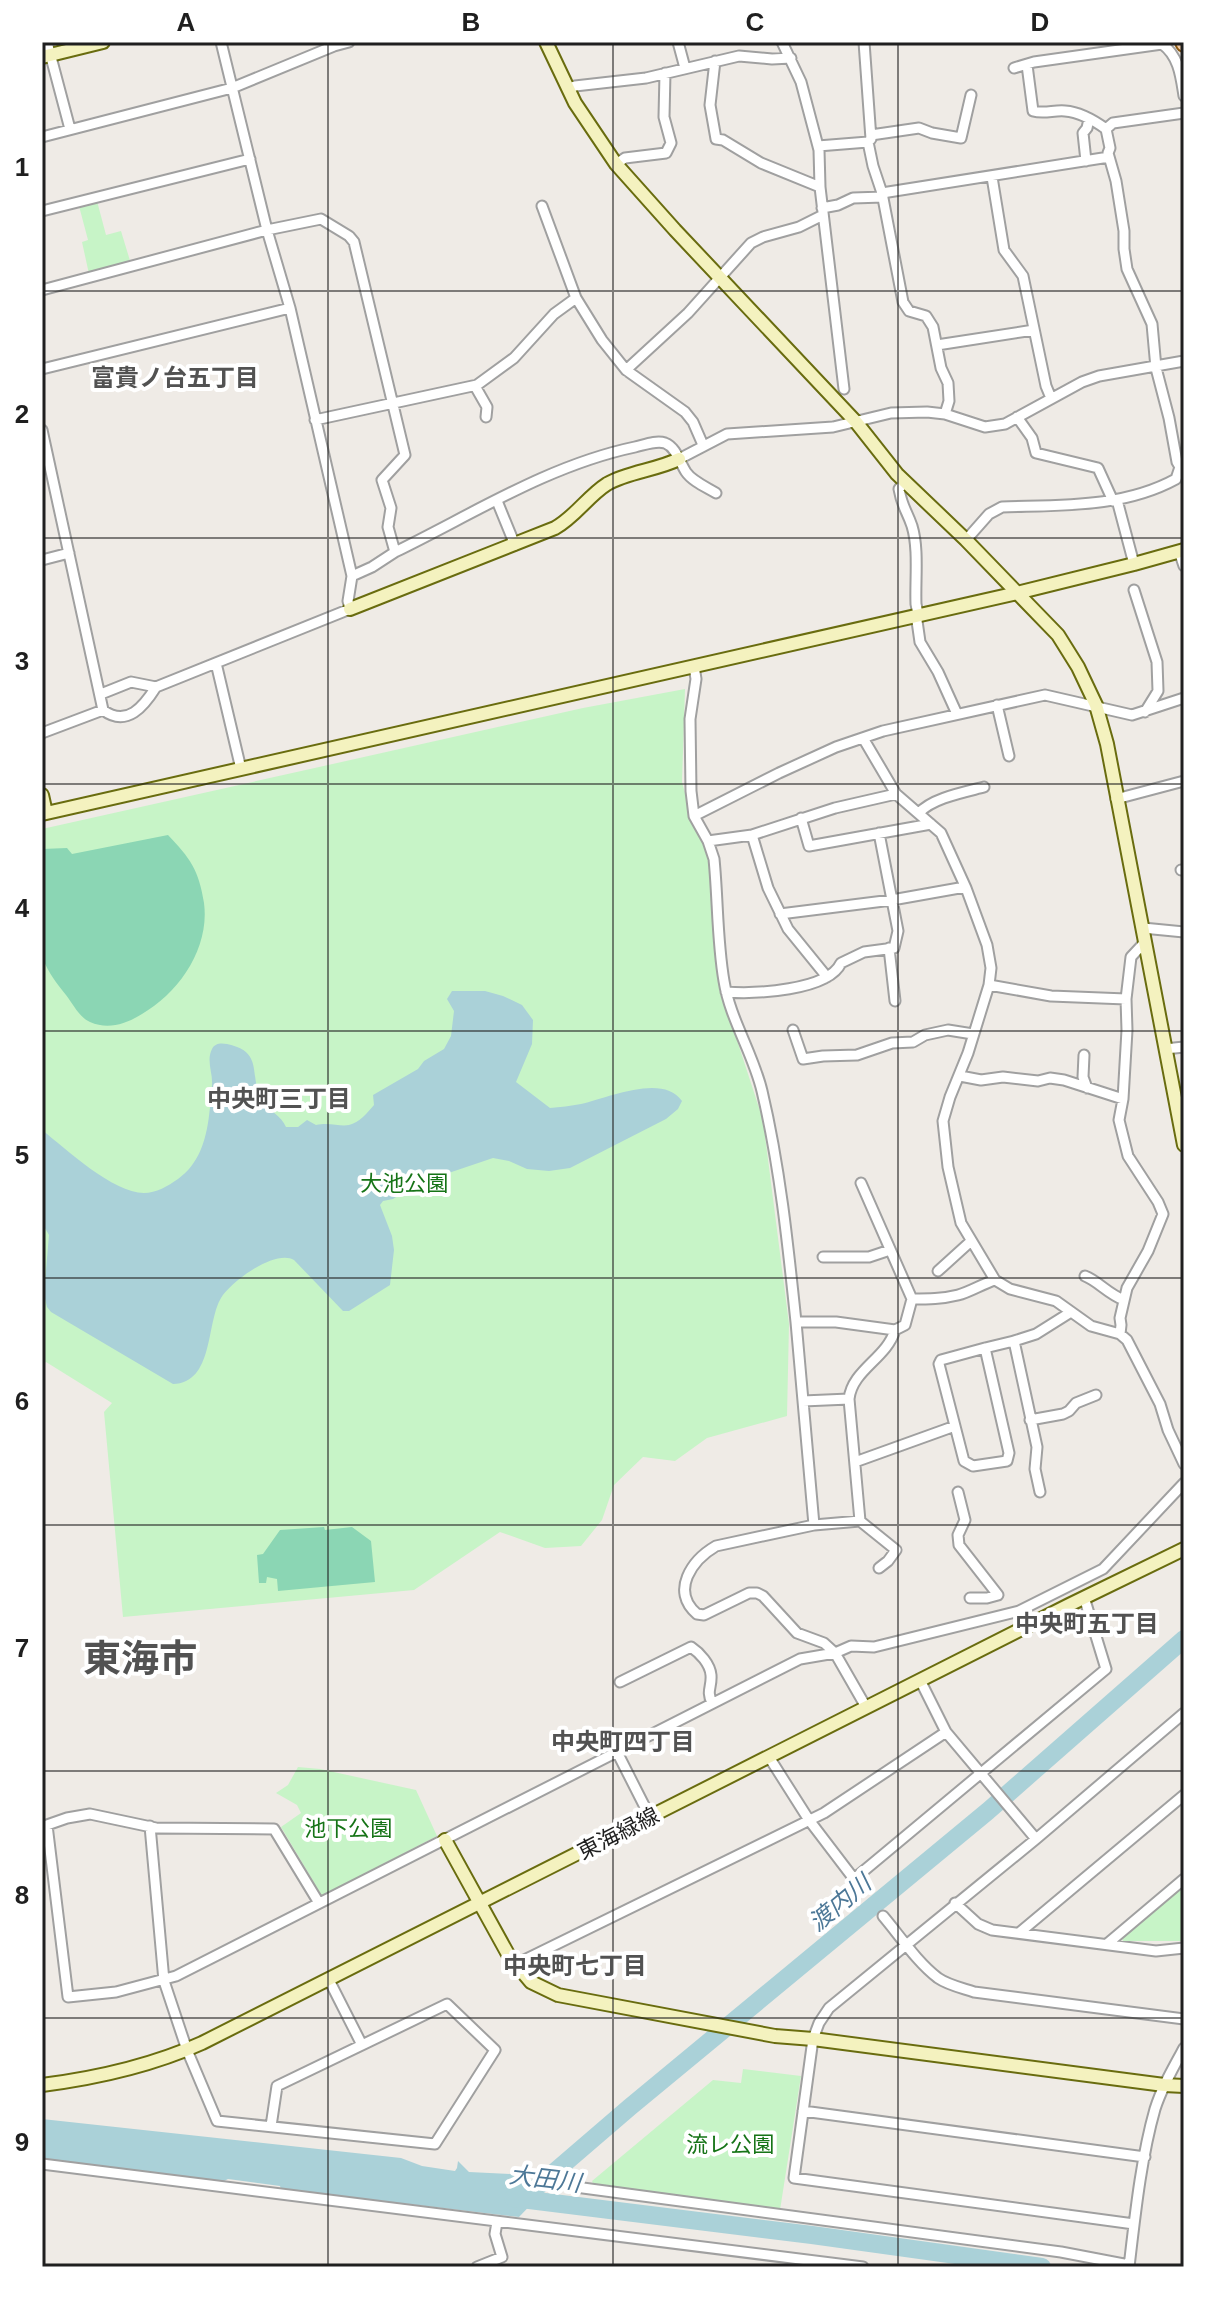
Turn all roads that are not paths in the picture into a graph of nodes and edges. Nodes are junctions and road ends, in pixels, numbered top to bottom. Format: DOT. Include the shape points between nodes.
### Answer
graph roads {
  1 [pos="103,42"];
  2 [pos="221,42"];
  3 [pos="349,42"];
  4 [pos="546,42"];
  5 [pos="678,42"];
  6 [pos="782,42"];
  7 [pos="864,42"];
  8 [pos="46,52"];
  9 [pos="791,58"];
  10 [pos="715,61"];
  11 [pos="1027,65"];
  12 [pos="685,68"];
  13 [pos="1014,68"];
  14 [pos="665,73"];
  15 [pos="232,88"];
  16 [pos="568,89"];
  17 [pos="971,95"];
  18 [pos="1184,96"];
  19 [pos="1184,113"];
  20 [pos="1089,119"];
  21 [pos="70,129"];
  22 [pos="1106,129"];
  23 [pos="42,137"];
  24 [pos="869,139"];
  25 [pos="818,146"];
  26 [pos="1109,157"];
  27 [pos="250,159"];
  28 [pos="1086,161"];
  29 [pos="616,164"];
  30 [pos="992,177"];
  31 [pos="820,187"];
  32 [pos="882,195"];
  33 [pos="542,206"];
  34 [pos="42,211"];
  35 [pos="822,212"];
  36 [pos="267,230"];
  37 [pos="719,276"];
  38 [pos="42,290"];
  39 [pos="576,298"];
  40 [pos="290,308"];
  41 [pos="1034,330"];
  42 [pos="937,345"];
  43 [pos="1184,361"];
  44 [pos="1156,368"];
  45 [pos="42,369"];
  46 [pos="626,370"];
  47 [pos="475,386"];
  48 [pos="844,389"];
  49 [pos="1051,398"];
  50 [pos="393,403"];
  51 [pos="945,414"];
  52 [pos="486,417"];
  53 [pos="1017,417"];
  54 [pos="315,420"];
  55 [pos="856,422"];
  56 [pos="42,430"];
  57 [pos="703,445"];
  58 [pos="679,459"];
  59 [pos="1182,467"];
  60 [pos="905,481"];
  61 [pos="716,493"];
  62 [pos="497,501"];
  63 [pos="1115,501"];
  64 [pos="966,540"];
  65 [pos="515,545"];
  66 [pos="1182,550"];
  67 [pos="395,552"];
  68 [pos="69,553"];
  69 [pos="42,560"];
  70 [pos="1134,564"];
  71 [pos="1184,566"];
  72 [pos="352,576"];
  73 [pos="1134,590"];
  74 [pos="1017,593"];
  75 [pos="350,609"];
  76 [pos="917,614"];
  77 [pos="216,663"];
  78 [pos="694,666"];
  79 [pos="156,687"];
  80 [pos="101,694"];
  81 [pos="1184,698"];
  82 [pos="997,705"];
  83 [pos="1096,705"];
  84 [pos="103,710"];
  85 [pos="1145,712"];
  86 [pos="957,714"];
  87 [pos="42,733"];
  88 [pos="863,738"];
  89 [pos="1009,756"];
  90 [pos="241,769"];
  91 [pos="1184,781"];
  92 [pos="984,787"];
  93 [pos="896,794"];
  94 [pos="42,795"];
  95 [pos="1116,799"];
  96 [pos="919,813"];
  97 [pos="44,814"];
  98 [pos="694,816"];
  99 [pos="801,818"];
  100 [pos="931,824"];
  101 [pos="879,833"];
  102 [pos="752,835"];
  103 [pos="708,841"];
  104 [pos="965,887"];
  105 [pos="892,900"];
  106 [pos="780,914"];
  107 [pos="1184,932"];
  108 [pos="1144,935"];
  109 [pos="889,948"];
  110 [pos="827,977"];
  111 [pos="989,985"];
  112 [pos="726,992"];
  113 [pos="1126,999"];
  114 [pos="895,1001"];
  115 [pos="793,1030"];
  116 [pos="973,1034"];
  117 [pos="1184,1047"];
  118 [pos="1165,1049"];
  119 [pos="1084,1055"];
  120 [pos="960,1076"];
  121 [pos="1087,1088"];
  122 [pos="1123,1099"];
  123 [pos="1184,1145"];
  124 [pos="861,1183"];
  125 [pos="970,1242"];
  126 [pos="890,1250"];
  127 [pos="823,1257"];
  128 [pos="938,1271"];
  129 [pos="1085,1276"];
  130 [pos="995,1280"];
  131 [pos="912,1299"];
  132 [pos="1124,1300"];
  133 [pos="1071,1312"];
  134 [pos="796,1322"];
  135 [pos="895,1330"];
  136 [pos="1120,1334"];
  137 [pos="1014,1341"];
  138 [pos="985,1348"];
  139 [pos="1096,1395"];
  140 [pos="849,1399"];
  141 [pos="803,1401"];
  142 [pos="1030,1420"];
  143 [pos="955,1426"];
  144 [pos="855,1462"];
  145 [pos="1184,1464"];
  146 [pos="1184,1483"];
  147 [pos="958,1492"];
  148 [pos="1040,1492"];
  149 [pos="860,1521"];
  150 [pos="814,1525"];
  151 [pos="1184,1549"];
  152 [pos="879,1568"];
  153 [pos="998,1595"];
  154 [pos="1084,1597"];
  155 [pos="970,1598"];
  156 [pos="1009,1613"];
  157 [pos="835,1653"];
  158 [pos="920,1680"];
  159 [pos="620,1682"];
  160 [pos="712,1703"];
  161 [pos="866,1707"];
  162 [pos="1184,1713"];
  163 [pos="946,1732"];
  164 [pos="617,1752"];
  165 [pos="769,1757"];
  166 [pos="983,1777"];
  167 [pos="1184,1795"];
  168 [pos="650,1817"];
  169 [pos="809,1820"];
  170 [pos="150,1826"];
  171 [pos="1036,1839"];
  172 [pos="445,1840"];
  173 [pos="1184,1879"];
  174 [pos="319,1903"];
  175 [pos="480,1903"];
  176 [pos="955,1903"];
  177 [pos="883,1916"];
  178 [pos="1019,1933"];
  179 [pos="906,1944"];
  180 [pos="1107,1944"];
  181 [pos="1184,1948"];
  182 [pos="516,1964"];
  183 [pos="329,1980"];
  184 [pos="164,1981"];
  185 [pos="1184,2019"];
  186 [pos="813,2039"];
  187 [pos="362,2045"];
  188 [pos="187,2050"];
  189 [pos="1183,2053"];
  190 [pos="42,2085"];
  191 [pos="1164,2085"];
  192 [pos="1184,2086"];
  193 [pos="803,2111"];
  194 [pos="271,2126"];
  195 [pos="1145,2157"];
  196 [pos="42,2164"];
  197 [pos="568,2181"];
  198 [pos="497,2222"];
  199 [pos="1134,2224"];
  200 [pos="1129,2266"];
  201 [pos="477,2267"];
  202 [pos="863,2267"];
  1 -- 8 [label="street"];
  2 -- 15 [label="street"];
  3 -- 15 [label="street"];
  4 -- 16 [label="street"];
  5 -- 12 [label="street"];
  6 -- 9 [label="street"];
  7 -- 24 [label="street"];
  8 -- 21 [label="street"];
  9 -- 10 [label="street" via="739,56"];
  9 -- 25 [label="street"];
  10 -- 12 [label="street"];
  10 -- 31 [label="street" via="710,105 716,139"];
  11 -- 13 [label="street"];
  11 -- 18 [label="street" via="1162,44 1179,67"];
  11 -- 20 [label="street" via="1033,111 1065,111"];
  12 -- 14 [label="street"];
  14 -- 16 [label="street"];
  14 -- 29 [label="street" via="664,117 671,143 666,153"];
  15 -- 21 [label="street"];
  15 -- 27 [label="street"];
  16 -- 29 [label="street"];
  17 -- 24 [label="street" via="961,138 919,128"];
  19 -- 22 [label="street" via="1113,123"];
  20 -- 22 [label="street"];
  20 -- 28 [label="street" via="1083,133"];
  21 -- 23 [label="street"];
  22 -- 26 [label="street"];
  24 -- 25 [label="street"];
  24 -- 32 [label="street"];
  25 -- 31 [label="street"];
  26 -- 28 [label="street"];
  26 -- 44 [label="street" via="1127,269 1152,324"];
  27 -- 34 [label="street"];
  27 -- 36 [label="street"];
  28 -- 30 [label="street"];
  29 -- 37 [label="street"];
  30 -- 32 [label="street"];
  30 -- 41 [label="street" via="1004,250 1023,276"];
  31 -- 35 [label="street"];
  32 -- 35 [label="street" via="853,198"];
  32 -- 42 [label="street" via="903,302 909,311 926,316"];
  33 -- 39 [label="street"];
  35 -- 37 [label="street" via="799,227 756,239"];
  35 -- 48 [label="street"];
  36 -- 38 [label="street"];
  36 -- 40 [label="street"];
  36 -- 50 [label="street" via="321,219 354,242"];
  37 -- 46 [label="street"];
  37 -- 55 [label="street"];
  39 -- 46 [label="street"];
  39 -- 47 [label="street" via="514,358"];
  40 -- 45 [label="street"];
  40 -- 54 [label="street"];
  41 -- 42 [label="street"];
  41 -- 49 [label="street"];
  42 -- 51 [label="street" via="948,383"];
  43 -- 44 [label="street"];
  44 -- 49 [label="street" via="1099,376"];
  44 -- 59 [label="street"];
  46 -- 57 [label="street" via="685,412"];
  47 -- 50 [label="street"];
  47 -- 52 [label="street" via="487,407"];
  49 -- 53 [label="street"];
  50 -- 54 [label="street"];
  50 -- 67 [label="street" via="405,455 382,480"];
  51 -- 53 [label="street" via="985,427"];
  51 -- 55 [label="street" via="891,413"];
  53 -- 63 [label="street" via="1036,453 1098,468"];
  54 -- 72 [label="street"];
  55 -- 57 [label="street" via="731,433"];
  55 -- 60 [label="street"];
  56 -- 68 [label="street"];
  57 -- 58 [label="street"];
  58 -- 61 [label="street" via="688,476"];
  58 -- 62 [label="street" via="672,447 660,442 627,449 580,461"];
  58 -- 65 [label="street" via="607,484 565,522"];
  59 -- 63 [label="street" via="1176,479 1162,487"];
  60 -- 64 [label="street"];
  60 -- 76 [label="street" via="899,489 915,541"];
  62 -- 65 [label="street"];
  62 -- 67 [label="street"];
  63 -- 64 [label="street" via="1002,507"];
  63 -- 70 [label="street"];
  64 -- 74 [label="street"];
  65 -- 75 [label="street"];
  66 -- 70 [label="street"];
  66 -- 71 [label="street"];
  67 -- 72 [label="street"];
  68 -- 69 [label="street"];
  68 -- 80 [label="street"];
  70 -- 74 [label="street"];
  72 -- 75 [label="street"];
  73 -- 85 [label="street" via="1157,662 1158,691"];
  74 -- 76 [label="street"];
  74 -- 83 [label="street" via="1058,635"];
  75 -- 77 [label="street"];
  76 -- 78 [label="street"];
  76 -- 86 [label="street" via="920,642"];
  77 -- 79 [label="street"];
  77 -- 90 [label="street"];
  78 -- 90 [label="street"];
  78 -- 98 [label="street"];
  79 -- 80 [label="street" via="131,682"];
  79 -- 84 [label="street" via="142,709 120,717"];
  80 -- 84 [label="street"];
  81 -- 85 [label="street"];
  82 -- 83 [label="street" via="1045,695"];
  82 -- 86 [label="street"];
  82 -- 89 [label="street"];
  83 -- 85 [label="street" via="1132,715"];
  83 -- 95 [label="street"];
  84 -- 87 [label="street"];
  86 -- 88 [label="street"];
  88 -- 93 [label="street"];
  88 -- 98 [label="street"];
  90 -- 97 [label="street"];
  91 -- 95 [label="street"];
  92 -- 96 [label="street"];
  93 -- 96 [label="street"];
  93 -- 99 [label="street"];
  94 -- 97 [label="street"];
  95 -- 108 [label="street"];
  96 -- 100 [label="street"];
  98 -- 103 [label="street"];
  99 -- 101 [label="street" via="809,846"];
  99 -- 102 [label="street"];
  100 -- 101 [label="street"];
  100 -- 104 [label="street" via="941,833"];
  101 -- 105 [label="street"];
  102 -- 103 [label="street"];
  102 -- 106 [label="street"];
  103 -- 112 [label="street"];
  104 -- 105 [label="street"];
  104 -- 111 [label="street" via="987,945"];
  105 -- 106 [label="street"];
  105 -- 109 [label="street" via="898,931 894,948"];
  106 -- 110 [label="street"];
  107 -- 108 [label="street"];
  108 -- 113 [label="street" via="1131,957"];
  108 -- 118 [label="street"];
  109 -- 110 [label="street" via="864,952"];
  109 -- 114 [label="street"];
  110 -- 112 [label="street" via="785,991"];
  111 -- 113 [label="street" via="1051,996"];
  111 -- 116 [label="street"];
  112 -- 134 [label="street" via="764,1100"];
  113 -- 122 [label="street"];
  115 -- 116 [label="street" via="803,1059 857,1055 948,1030"];
  116 -- 120 [label="street"];
  117 -- 118 [label="street"];
  118 -- 123 [label="street"];
  119 -- 121 [label="street"];
  120 -- 121 [label="street" via="1050,1078"];
  120 -- 125 [label="street" via="943,1125 958,1214"];
  121 -- 122 [label="street"];
  122 -- 132 [label="street" via="1119,1120 1128,1156 1163,1214"];
  124 -- 126 [label="street"];
  125 -- 128 [label="street"];
  125 -- 130 [label="street"];
  126 -- 127 [label="street" via="869,1257"];
  126 -- 131 [label="street"];
  129 -- 132 [label="street"];
  130 -- 131 [label="street" via="962,1294"];
  130 -- 133 [label="street" via="1056,1301"];
  131 -- 135 [label="street" via="905,1325"];
  132 -- 136 [label="street"];
  133 -- 136 [label="street" via="1091,1326"];
  133 -- 137 [label="street"];
  134 -- 135 [label="street"];
  134 -- 141 [label="street"];
  135 -- 140 [label="street" via="886,1348 855,1381"];
  136 -- 145 [label="street" via="1160,1404"];
  137 -- 138 [label="street"];
  137 -- 142 [label="street"];
  138 -- 143 [label="street" via="939,1364"];
  138 -- 143 [label="street" via="1007,1461 967,1464"];
  139 -- 142 [label="street" via="1063,1414"];
  140 -- 141 [label="street"];
  140 -- 144 [label="street"];
  141 -- 150 [label="street"];
  142 -- 148 [label="street"];
  143 -- 144 [label="street"];
  144 -- 149 [label="street"];
  146 -- 156 [label="street" via="1103,1569"];
  147 -- 153 [label="street" via="965,1517 959,1545"];
  149 -- 150 [label="street"];
  149 -- 152 [label="street" via="896,1550"];
  150 -- 157 [label="street" via="716,1546 702,1554 691,1566 687,1601 704,1615 757,1593 797,1633"];
  151 -- 154 [label="street, 東海緑線"];
  153 -- 155 [label="street"];
  153 -- 156 [label="street"];
  154 -- 158 [label="street, 東海緑線"];
  154 -- 166 [label="street" via="1106,1669"];
  156 -- 157 [label="street"];
  157 -- 160 [label="street" via="800,1659"];
  157 -- 161 [label="street"];
  158 -- 161 [label="street, 東海緑線"];
  158 -- 163 [label="street"];
  159 -- 160 [label="street" via="691,1647 711,1674"];
  160 -- 164 [label="street"];
  161 -- 165 [label="street, 東海緑線"];
  162 -- 171 [label="street"];
  163 -- 166 [label="street"];
  163 -- 169 [label="street"];
  164 -- 168 [label="street"];
  164 -- 172 [label="street"];
  165 -- 168 [label="street, 東海緑線"];
  165 -- 169 [label="street"];
  166 -- 169 [label="street" via="854,1879"];
  166 -- 171 [label="street"];
  167 -- 178 [label="street"];
  168 -- 175 [label="street, 東海緑線"];
  169 -- 182 [label="street"];
  170 -- 174 [label="street" via="274,1829"];
  170 -- 184 [label="street"];
  170 -- 184 [label="street" via="90,1814 47,1825 68,1997"];
  171 -- 176 [label="street"];
  172 -- 174 [label="street"];
  172 -- 175 [label="street"];
  173 -- 180 [label="street"];
  174 -- 184 [label="street"];
  175 -- 182 [label="street"];
  175 -- 183 [label="street, 東海緑線"];
  176 -- 178 [label="street" via="978,1924"];
  176 -- 179 [label="street"];
  177 -- 179 [label="street"];
  178 -- 180 [label="street"];
  179 -- 185 [label="street" via="940,1979 974,1992"];
  179 -- 186 [label="street" via="829,2008"];
  180 -- 181 [label="street" via="1156,1951"];
  182 -- 186 [label="street" via="531,1982 558,1995"];
  183 -- 187 [label="street"];
  183 -- 188 [label="street, 東海緑線"];
  184 -- 188 [label="street"];
  186 -- 191 [label="street"];
  186 -- 193 [label="street"];
  187 -- 194 [label="street" via="277,2086"];
  187 -- 194 [label="street" via="447,2004 495,2050 435,2144"];
  188 -- 190 [label="street, 東海緑線" via="97,2077"];
  188 -- 194 [label="street" via="217,2121"];
  189 -- 191 [label="street"];
  191 -- 192 [label="street"];
  191 -- 195 [label="street"];
  193 -- 195 [label="street"];
  193 -- 199 [label="street" via="794,2178"];
  195 -- 199 [label="street"];
  196 -- 198 [label="street"];
  197 -- 200 [label="street" via="568,2186 1061,2252"];
  198 -- 201 [label="street" via="502,2257"];
  198 -- 202 [label="street"];
  199 -- 200 [label="street"];
}
